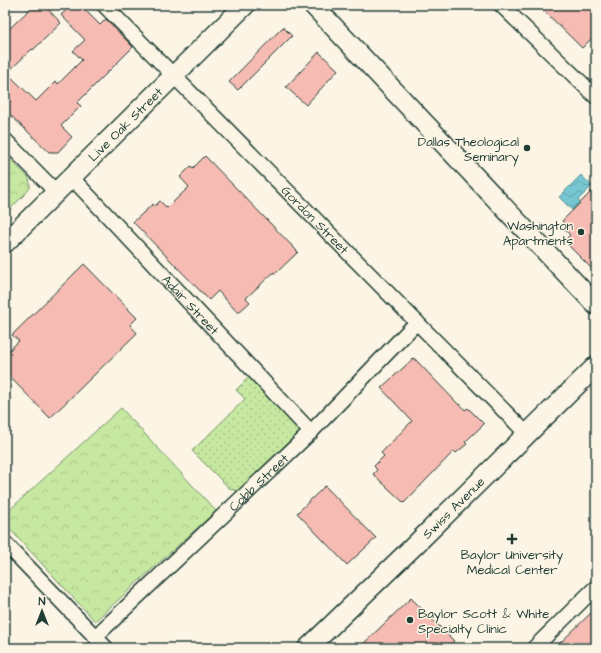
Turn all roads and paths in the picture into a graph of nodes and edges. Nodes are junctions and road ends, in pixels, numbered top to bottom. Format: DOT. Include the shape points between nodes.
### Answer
graph roads {
  1 [pos="104,5"];
  2 [pos="245,5"];
  3 [pos="313,5"];
  4 [pos="501,5"];
  5 [pos="174,76"];
  6 [pos="596,97"];
  7 [pos="5,140"];
  8 [pos="71,177"];
  9 [pos="56,192"];
  10 [pos="5,243"];
  11 [pos="596,305"];
  12 [pos="417,322"];
  13 [pos="596,366"];
  14 [pos="311,432"];
  15 [pos="527,434"];
  16 [pos="5,543"];
  17 [pos="596,587"];
  18 [pos="95,637"];
  19 [pos="106,648"];
  20 [pos="308,648"];
  21 [pos="534,648"];
  1 -- 5 [label="street, Gordon Street"];
  2 -- 5 [label="street, Live Oak Street"];
  3 -- 11 [label="street"];
  4 -- 6 [label="street"];
  5 -- 8 [label="street, Live Oak Street"];
  5 -- 12 [label="street, Gordon Street"];
  7 -- 9 [label="street"];
  8 -- 9 [label="street, Live Oak Street"];
  8 -- 14 [label="street, Adair Street"];
  9 -- 10 [label="street, Live Oak Street"];
  12 -- 14 [label="street, Cobb Street"];
  12 -- 15 [label="street, Gordon Street"];
  13 -- 15 [label="street, Swiss Avenue"];
  14 -- 18 [label="street, Cobb Street"];
  15 -- 20 [label="street, Swiss Avenue"];
  16 -- 18 [label="street"];
  17 -- 21 [label="street"];
  18 -- 19 [label="street"];
}
